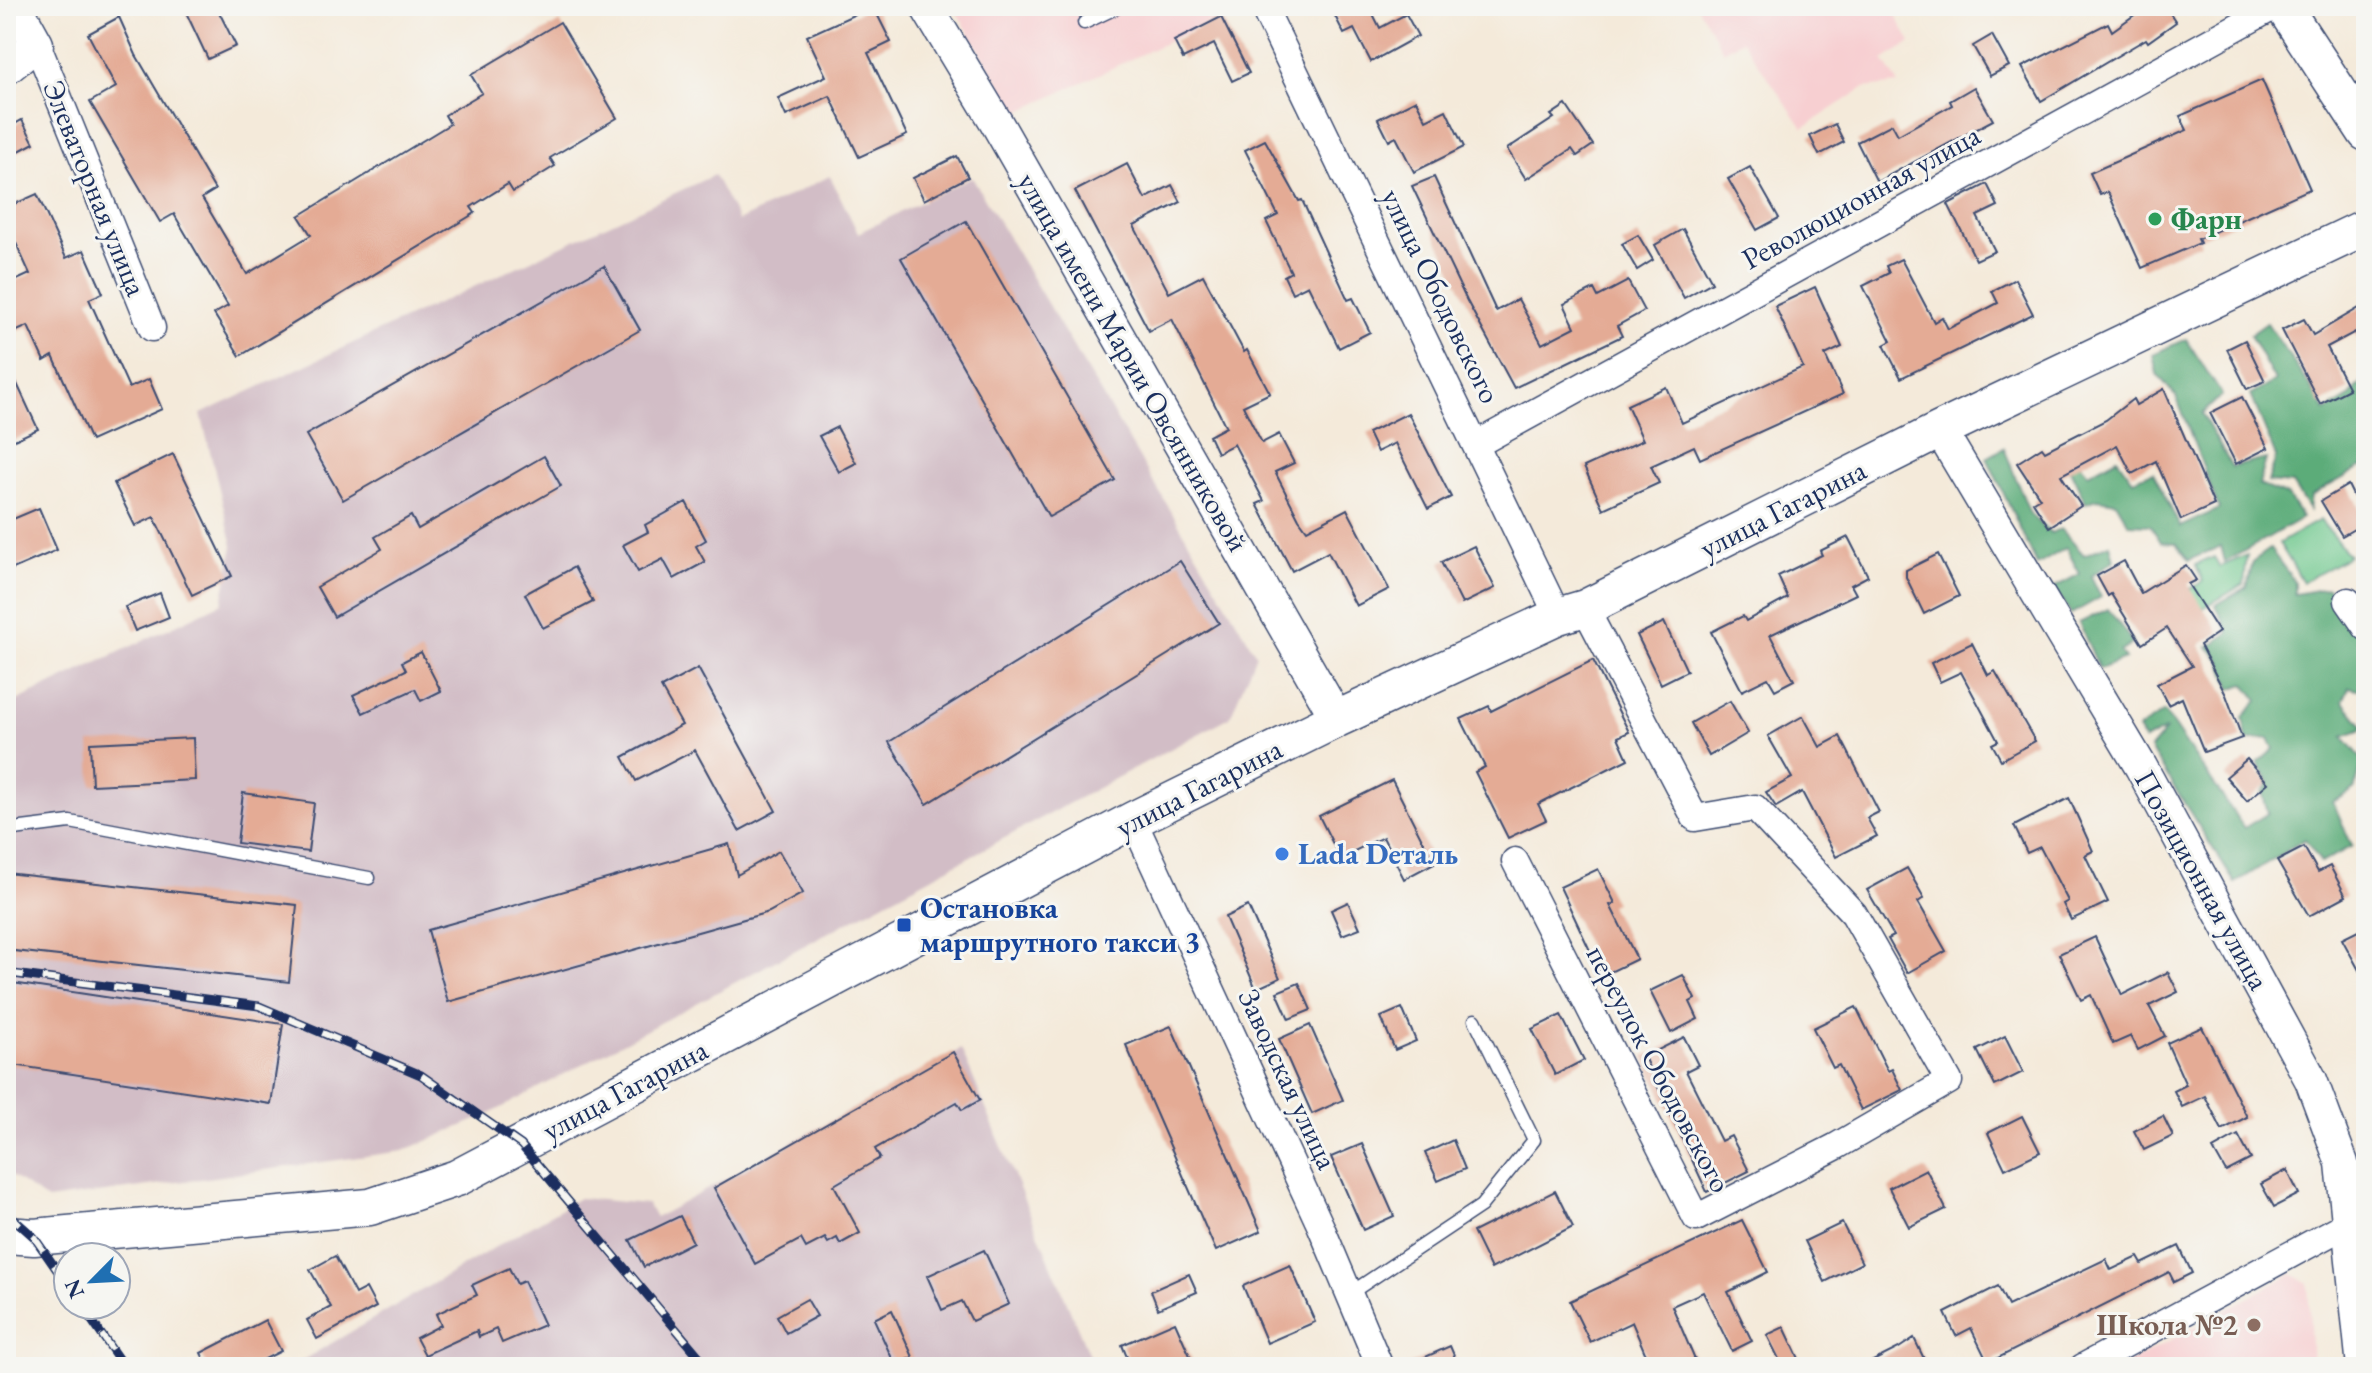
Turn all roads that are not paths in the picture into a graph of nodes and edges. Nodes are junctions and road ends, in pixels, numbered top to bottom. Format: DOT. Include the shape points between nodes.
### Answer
graph roads {
  1 [pos="16,6"];
  2 [pos="926,6"];
  3 [pos="1120,6"];
  4 [pos="1263,6"];
  5 [pos="2289,9"];
  6 [pos="1084,23"];
  7 [pos="37,44"];
  8 [pos="6,69"];
  9 [pos="2366,133"];
  10 [pos="2366,227"];
  11 [pos="152,328"];
  12 [pos="1940,430"];
  13 [pos="1477,444"];
  14 [pos="2348,601"];
  15 [pos="1572,612"];
  16 [pos="2366,627"];
  17 [pos="1337,719"];
  18 [pos="1133,820"];
  19 [pos="6,830"];
  20 [pos="1515,861"];
  21 [pos="369,878"];
  22 [pos="1475,1020"];
  23 [pos="2349,1223"];
  24 [pos="6,1235"];
  25 [pos="1347,1296"];
  26 [pos="1380,1367"];
  27 [pos="2083,1367"];
  28 [pos="2363,1367"];
  1 -- 7 [label="street, Элеваторная улица"];
  2 -- 17 [label="street, улица имени Марии Овсянниковой"];
  3 -- 6 [label="lane"];
  4 -- 13 [label="street, улица Ободовского"];
  5 -- 9 [label="main road"];
  5 -- 13 [label="street, Революционная улица"];
  7 -- 8 [label="street"];
  7 -- 11 [label="street, Элеваторная улица"];
  10 -- 12 [label="main road, улица Гагарина"];
  12 -- 15 [label="main road, улица Гагарина"];
  12 -- 23 [label="street, Позиционная улица" via="2141,767 2311,1080 2342,1163"];
  13 -- 15 [label="street, улица Ободовского"];
  14 -- 16 [label="street"];
  15 -- 17 [label="main road, улица Гагарина"];
  15 -- 20 [label="street, переулок Ободовского" via="1695,818 1755,808 1854,914 1949,1081 1696,1218"];
  17 -- 18 [label="main road, улица Гагарина"];
  18 -- 24 [label="main road, улица Гагарина" via="457,1178 370,1207"];
  18 -- 25 [label="street, Заводская улица" via="1321,1227"];
  19 -- 21 [label="lane" via="70,822"];
  22 -- 25 [label="lane" via="1534,1140 1481,1206"];
  23 -- 27 [label="street"];
  23 -- 28 [label="street, Позиционная улица"];
  25 -- 26 [label="street, Заводская улица"];
}
